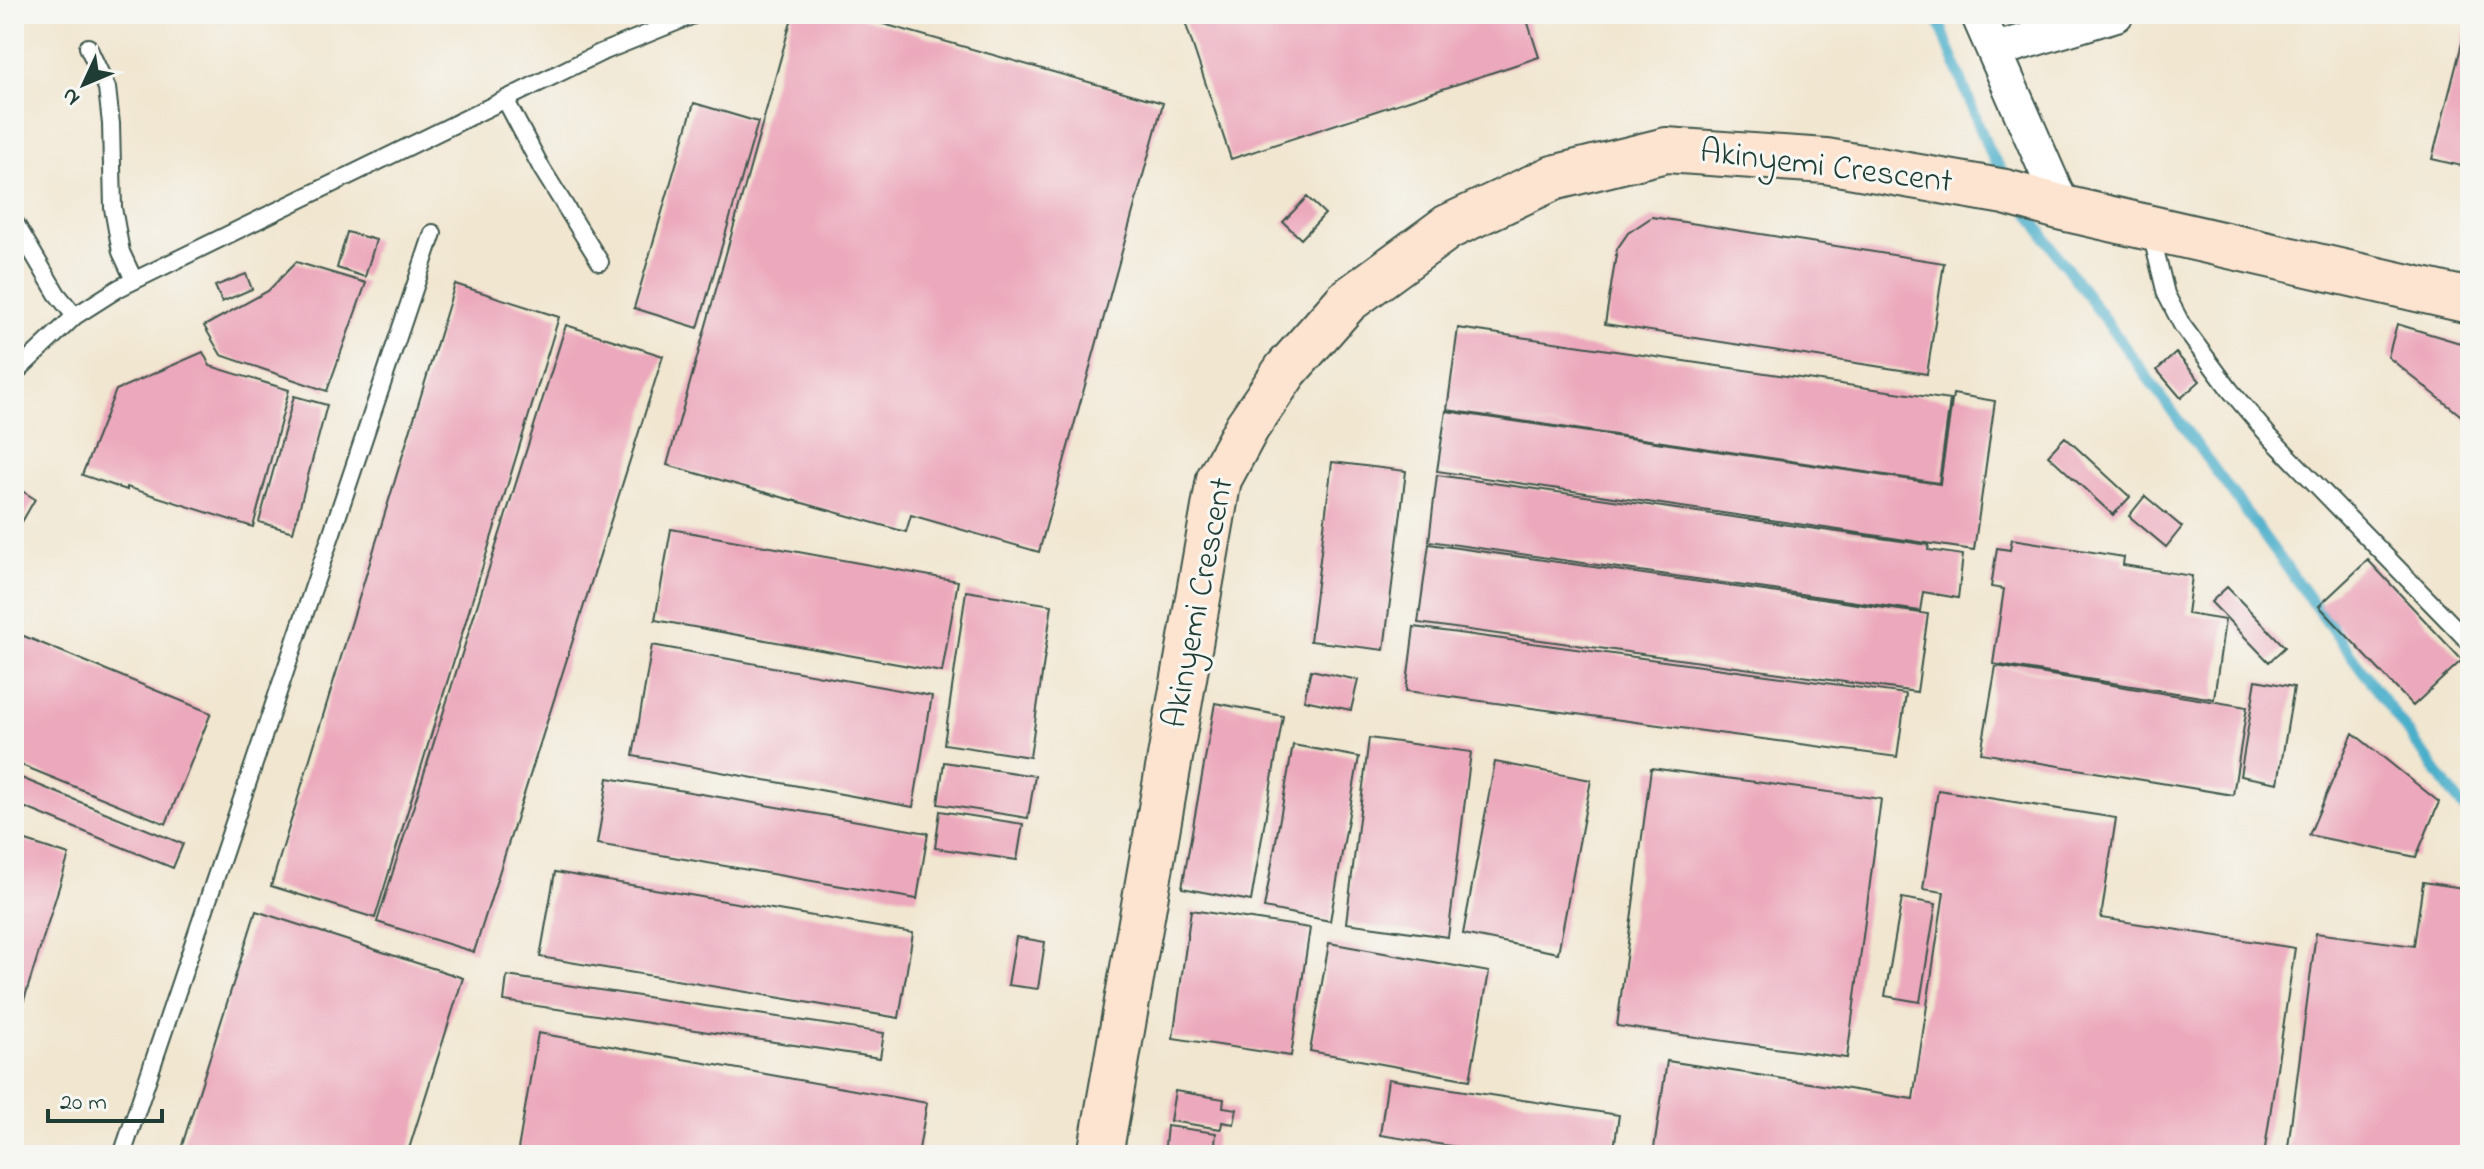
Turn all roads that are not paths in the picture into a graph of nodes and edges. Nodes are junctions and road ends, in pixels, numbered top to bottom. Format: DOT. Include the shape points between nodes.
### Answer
graph roads {
  1 [pos="696,14"];
  2 [pos="1978,14"];
  3 [pos="2116,14"];
  4 [pos="88,47"];
  5 [pos="1996,50"];
  6 [pos="505,99"];
  7 [pos="2063,208"];
  8 [pos="14,221"];
  9 [pos="2150,227"];
  10 [pos="433,233"];
  11 [pos="600,262"];
  12 [pos="134,280"];
  13 [pos="2470,301"];
  14 [pos="75,316"];
  15 [pos="14,374"];
  16 [pos="2470,643"];
  17 [pos="122,1155"];
  18 [pos="1100,1155"];
  1 -- 6 [label="lane"];
  2 -- 5 [label="street"];
  3 -- 5 [label="street"];
  4 -- 12 [label="lane" via="107,88 113,208 121,252"];
  5 -- 7 [label="street"];
  6 -- 11 [label="lane"];
  6 -- 12 [label="lane"];
  7 -- 9 [label="street, Akinyemi Crescent"];
  7 -- 18 [label="street, Akinyemi Crescent" via="2005,192 1826,161 1666,150 1553,178 1448,227 1347,301 1286,370 1219,479"];
  8 -- 14 [label="lane"];
  9 -- 13 [label="street, Akinyemi Crescent"];
  9 -- 16 [label="lane" via="2166,294 2230,390"];
  10 -- 17 [label="lane"];
  12 -- 14 [label="lane"];
  14 -- 15 [label="lane"];
}
